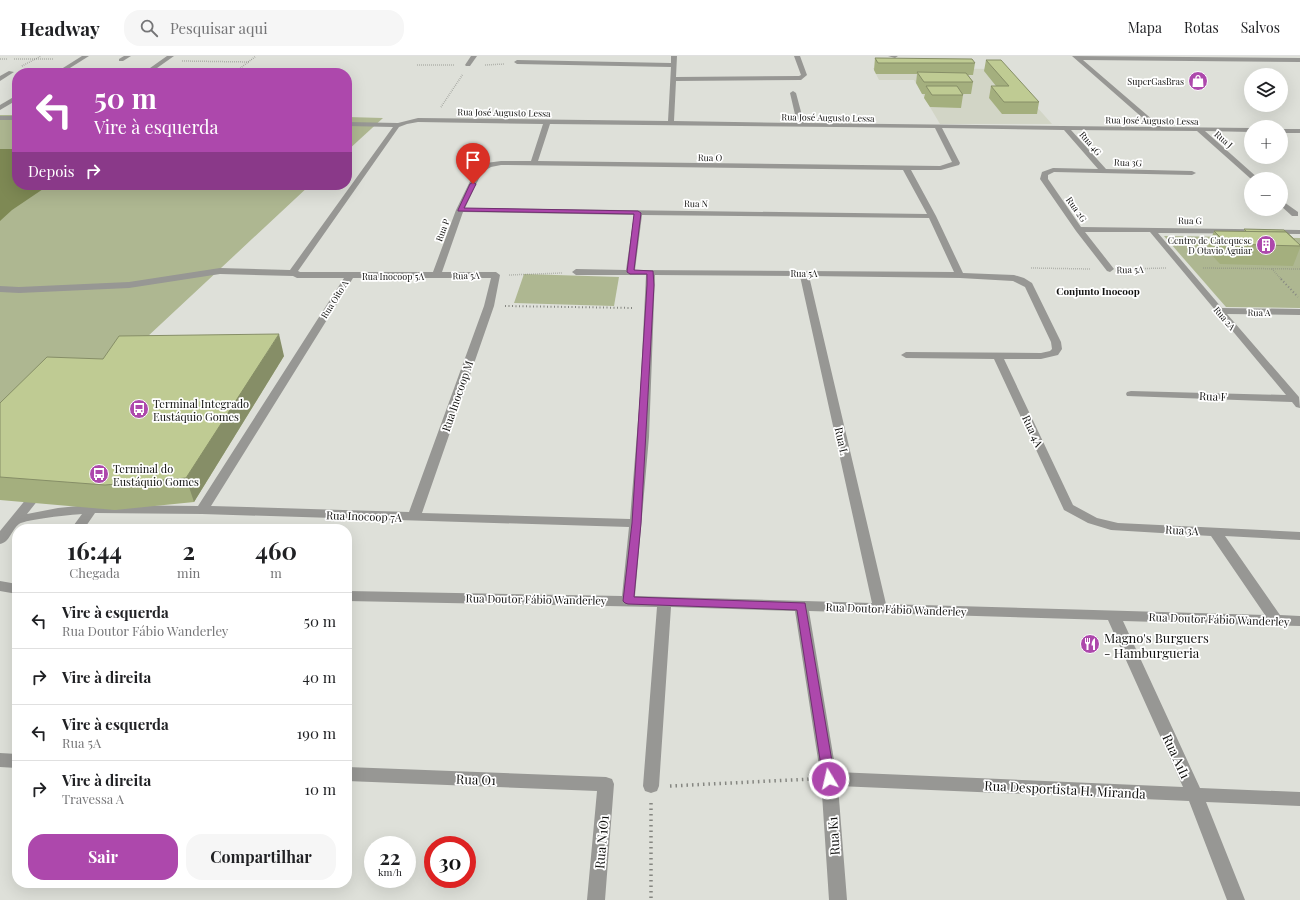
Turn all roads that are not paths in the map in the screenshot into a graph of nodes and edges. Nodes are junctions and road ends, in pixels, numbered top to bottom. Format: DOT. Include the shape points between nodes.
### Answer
graph roads {
  1 [pos="86,56"];
  2 [pos="128,56"];
  3 [pos="171,56"];
  4 [pos="474,56"];
  5 [pos="674,56"];
  6 [pos="796,56"];
  7 [pos="891,56"];
  8 [pos="895,56"];
  9 [pos="1271,56"];
  10 [pos="1076,57"];
  11 [pos="121,60"];
  12 [pos="1278,60"];
  13 [pos="1300,60"];
  14 [pos="517,62"];
  15 [pos="468,65"];
  16 [pos="674,65"];
  17 [pos="66,68"];
  18 [pos="153,68"];
  19 [pos="11,72"];
  20 [pos="0,79"];
  21 [pos="673,79"];
  22 [pos="793,93"];
  23 [pos="12,100"];
  24 [pos="0,102"];
  25 [pos="9,102"];
  26 [pos="0,108"];
  27 [pos="0,118"];
  28 [pos="12,118"];
  29 [pos="548,122"];
  30 [pos="402,123"];
  31 [pos="671,123"];
  32 [pos="352,124"];
  33 [pos="800,125"];
  34 [pos="938,128"];
  35 [pos="1066,128"];
  36 [pos="1159,129"];
  37 [pos="1198,130"];
  38 [pos="1244,130"];
  39 [pos="1288,131"];
  40 [pos="1300,131"];
  41 [pos="534,164"];
  42 [pos="906,168"];
  43 [pos="1063,170"];
  44 [pos="1103,170"];
  45 [pos="479,171"];
  46 [pos="1247,172"];
  47 [pos="1192,173"];
  48 [pos="1288,208"];
  49 [pos="460,210"];
  50 [pos="638,213"];
  51 [pos="1295,214"];
  52 [pos="932,216"];
  53 [pos="1079,229"];
  54 [pos="1152,230"];
  55 [pos="1300,232"];
  56 [pos="1110,269"];
  57 [pos="576,272"];
  58 [pos="630,272"];
  59 [pos="651,272"];
  60 [pos="295,273"];
  61 [pos="804,273"];
  62 [pos="350,275"];
  63 [pos="496,275"];
  64 [pos="960,275"];
  65 [pos="436,276"];
  66 [pos="0,289"];
  67 [pos="1219,311"];
  68 [pos="1300,312"];
  69 [pos="906,355"];
  70 [pos="997,355"];
  71 [pos="1131,394"];
  72 [pos="1297,402"];
  73 [pos="50,479"];
  74 [pos="100,496"];
  75 [pos="1068,508"];
  76 [pos="92,509"];
  77 [pos="202,510"];
  78 [pos="414,517"];
  79 [pos="15,521"];
  80 [pos="636,523"];
  81 [pos="13,524"];
  82 [pos="81,524"];
  83 [pos="12,525"];
  84 [pos="1215,532"];
  85 [pos="1300,536"];
  86 [pos="0,540"];
  87 [pos="0,586"];
  88 [pos="12,588"];
  89 [pos="352,596"];
  90 [pos="628,601"];
  91 [pos="664,602"];
  92 [pos="802,606"];
  93 [pos="880,608"];
  94 [pos="1113,615"];
  95 [pos="1276,620"];
  96 [pos="1300,621"];
  97 [pos="0,760"];
  98 [pos="12,761"];
  99 [pos="352,774"];
  100 [pos="829,779"];
  101 [pos="606,784"];
  102 [pos="652,786"];
  103 [pos="1195,795"];
  104 [pos="1300,799"];
  105 [pos="596,900"];
  106 [pos="838,900"];
  107 [pos="1236,900"];
  1 -- 17 [label="street"];
  2 -- 11 [label="street"];
  3 -- 18 [label="street"];
  4 -- 15 [label="street"];
  5 -- 16 [label="street"];
  6 -- 21 [label="street" via="804,75 801,78"];
  7 -- 8 [label="street"];
  9 -- 12 [label="street"];
  10 -- 12 [label="street"];
  10 -- 36 [label="street"];
  12 -- 13 [label="street"];
  14 -- 16 [label="street"];
  16 -- 21 [label="street"];
  19 -- 20 [label="street"];
  21 -- 31 [label="street"];
  22 -- 33 [label="street"];
  23 -- 25 [label="street"];
  24 -- 25 [label="street"];
  25 -- 26 [label="street"];
  27 -- 28 [label="street"];
  29 -- 30 [label="street, Rua José Augusto Lessa" via="434,119"];
  29 -- 31 [label="street, Rua José Augusto Lessa"];
  29 -- 41 [label="street"];
  30 -- 32 [label="street, Rua José Augusto Lessa"];
  30 -- 60 [label="street"];
  31 -- 33 [label="street, Rua José Augusto Lessa"];
  33 -- 34 [label="street, Rua José Augusto Lessa"];
  34 -- 35 [label="street, Rua José Augusto Lessa"];
  34 -- 42 [label="street, Rua O" via="956,163 941,168"];
  35 -- 36 [label="street, Rua José Augusto Lessa"];
  35 -- 44 [label="street, Rua 4G"];
  36 -- 37 [label="street, Rua José Augusto Lessa"];
  37 -- 38 [label="street, Rua José Augusto Lessa"];
  37 -- 46 [label="street, Rua J"];
  39 -- 40 [label="street"];
  41 -- 42 [label="street, Rua O"];
  41 -- 45 [label="street, Rua O" via="495,164"];
  42 -- 52 [label="street"];
  43 -- 44 [label="street, Rua 3G"];
  43 -- 53 [label="street, Rua 2G" via="1048,172 1044,179"];
  44 -- 47 [label="street, Rua 3G"];
  45 -- 49 [label="street, Rua P"];
  48 -- 51 [label="street"];
  49 -- 50 [label="street, Rua N"];
  49 -- 65 [label="street, Rua P"];
  50 -- 52 [label="street, Rua N"];
  50 -- 58 [label="street"];
  52 -- 64 [label="street"];
  53 -- 54 [label="street, Rua G"];
  53 -- 56 [label="street, Rua 2G"];
  54 -- 55 [label="street, Rua G"];
  54 -- 67 [label="street, Rua 2A"];
  57 -- 58 [label="street, Rua 5A"];
  58 -- 59 [label="street, Rua 5A"];
  59 -- 61 [label="street, Rua 5A"];
  59 -- 80 [label="street"];
  60 -- 62 [label="street, Rua Oito A"];
  60 -- 66 [label="street, Rua Oito A" via="220,271 129,285"];
  61 -- 64 [label="street, Rua 5A"];
  61 -- 93 [label="street, Rua L"];
  62 -- 65 [label="street, Rua Inocoop 5A"];
  62 -- 77 [label="street, Rua Oito A"];
  63 -- 65 [label="street, Rua 5A"];
  63 -- 78 [label="street, Rua Inocoop M" via="489,306"];
  64 -- 70 [label="street, Rua 5A" via="1022,280 1029,285 1056,342 1057,349 1054,353 1041,356"];
  67 -- 68 [label="street, Rua A"];
  67 -- 72 [label="street, Rua 2A"];
  69 -- 70 [label="street"];
  70 -- 75 [label="street, Rua 4A"];
  71 -- 72 [label="street, Rua F"];
  73 -- 79 [label="street"];
  74 -- 76 [label="street"];
  75 -- 84 [label="street, Rua 3A" via="1088,520 1105,525"];
  76 -- 77 [label="street, Rua Inocoop 7A"];
  76 -- 79 [label="street, Rua Inocoop 7A" via="58,512"];
  76 -- 82 [label="street"];
  77 -- 78 [label="street, Rua Inocoop 7A"];
  78 -- 80 [label="street, Rua Inocoop 7A"];
  79 -- 81 [label="street"];
  80 -- 90 [label="street"];
  83 -- 86 [label="street"];
  84 -- 85 [label="street, Rua 3A"];
  84 -- 95 [label="street"];
  87 -- 88 [label="street"];
  89 -- 90 [label="street, Rua Doutor Fábio Wanderley"];
  90 -- 91 [label="street, Rua Doutor Fábio Wanderley"];
  91 -- 92 [label="street, Rua Doutor Fábio Wanderley"];
  91 -- 102 [label="street"];
  92 -- 93 [label="street, Rua Doutor Fábio Wanderley"];
  92 -- 100 [label="street, Rua K1"];
  93 -- 94 [label="street, Rua Doutor Fábio Wanderley"];
  94 -- 95 [label="street, Rua Doutor Fábio Wanderley"];
  94 -- 103 [label="street, Rua A1I1"];
  95 -- 96 [label="street, Rua Doutor Fábio Wanderley"];
  97 -- 98 [label="street"];
  99 -- 101 [label="street, Rua O1"];
  100 -- 103 [label="street, Rua Desportista H. Miranda"];
  100 -- 106 [label="street, Rua K1"];
  101 -- 105 [label="street, Rua N1O1"];
  103 -- 104 [label="street, Rua Desportista H. Miranda"];
  103 -- 107 [label="street, Rua A1I1"];
}
